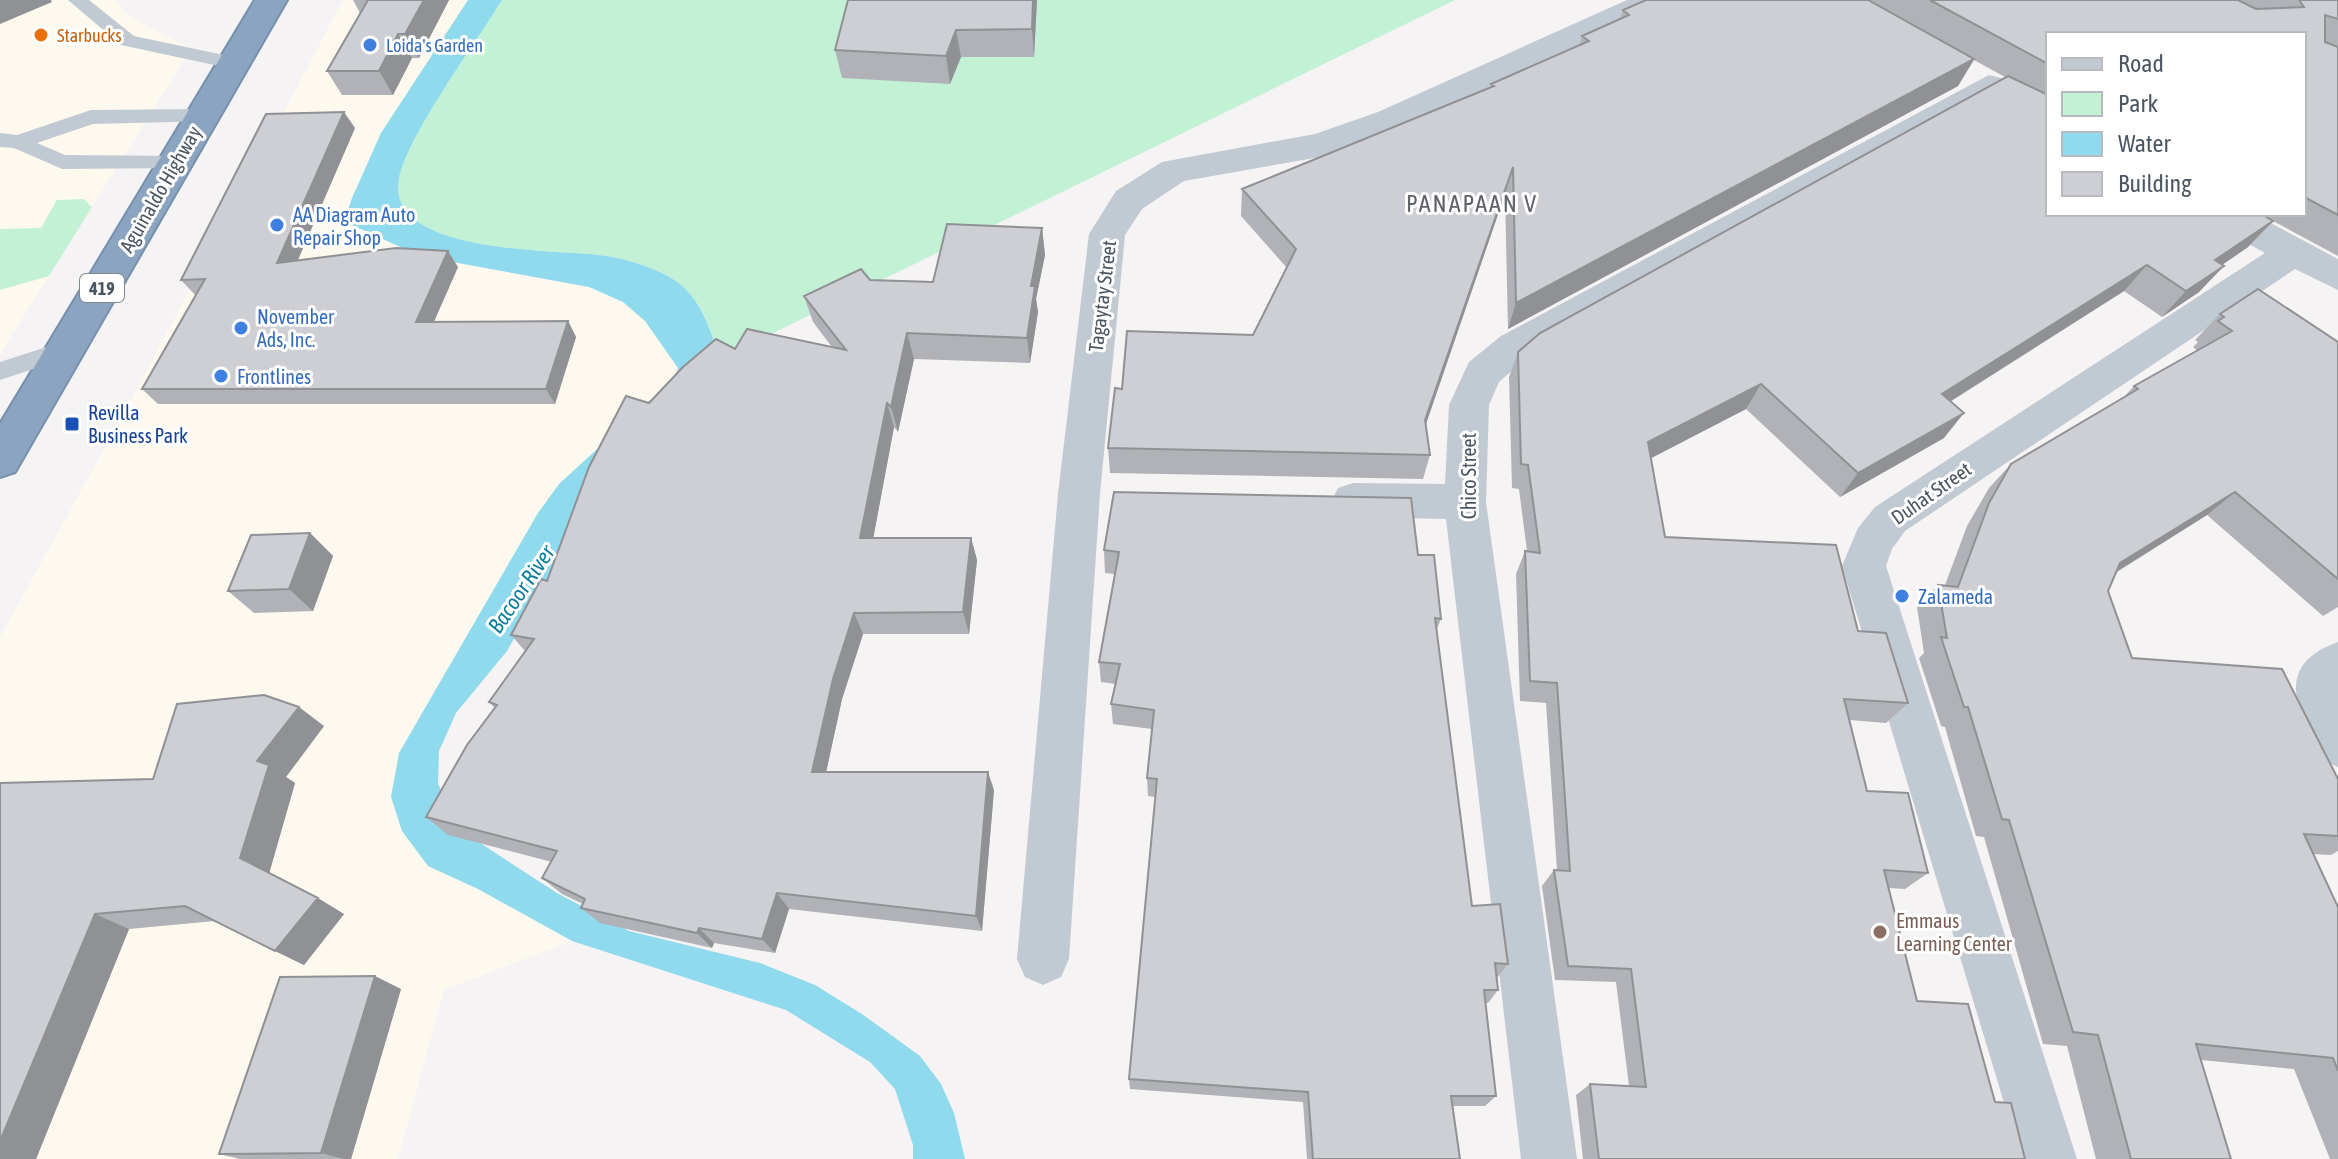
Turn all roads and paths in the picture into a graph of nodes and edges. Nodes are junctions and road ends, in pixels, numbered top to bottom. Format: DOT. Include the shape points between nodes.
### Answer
graph roads {
  1 [pos="77,0"];
  2 [pos="271,0"];
  3 [pos="1653,0"];
  4 [pos="233,63"];
  5 [pos="1987,85"];
  6 [pos="203,116"];
  7 [pos="9,141"];
  8 [pos="176,161"];
  9 [pos="2228,216"];
  10 [pos="2293,252"];
  11 [pos="2338,276"];
  12 [pos="65,350"];
  13 [pos="0,371"];
  14 [pos="0,460"];
  15 [pos="1079,494"];
  16 [pos="1125,495"];
  17 [pos="1310,499"];
  18 [pos="1465,502"];
  19 [pos="2338,662"];
  20 [pos="2338,745"];
  21 [pos="1043,959"];
  22 [pos="1549,1159"];
  23 [pos="2049,1159"];
  1 -- 4 [label="lane" via="128,41"];
  2 -- 4 [label="highway, Aguinaldo Highway / 419"];
  3 -- 15 [label="street, Tagaytay Street" via="1390,120 1320,145 1174,171 1129,200 1107,234"];
  4 -- 6 [label="highway, Aguinaldo Highway / 419"];
  5 -- 18 [label="street, Chico Street" via="1515,346 1483,373 1469,405"];
  6 -- 7 [label="lane" via="91,117"];
  6 -- 8 [label="highway, Aguinaldo Highway / 419"];
  7 -- 8 [label="lane" via="62,162"];
  8 -- 12 [label="highway, Aguinaldo Highway / 419"];
  9 -- 10 [label="street"];
  10 -- 11 [label="street"];
  10 -- 23 [label="street, Duhat Street" via="1890,519 1873,541 1864,566"];
  12 -- 13 [label="lane"];
  12 -- 14 [label="highway, Aguinaldo Highway / 419"];
  15 -- 16 [label="street"];
  15 -- 21 [label="street, Tagaytay Street"];
  17 -- 18 [label="street"];
  18 -- 22 [label="street, Chico Street"];
  19 -- 20 [label="street" via="2321,673 2319,698"];
}
